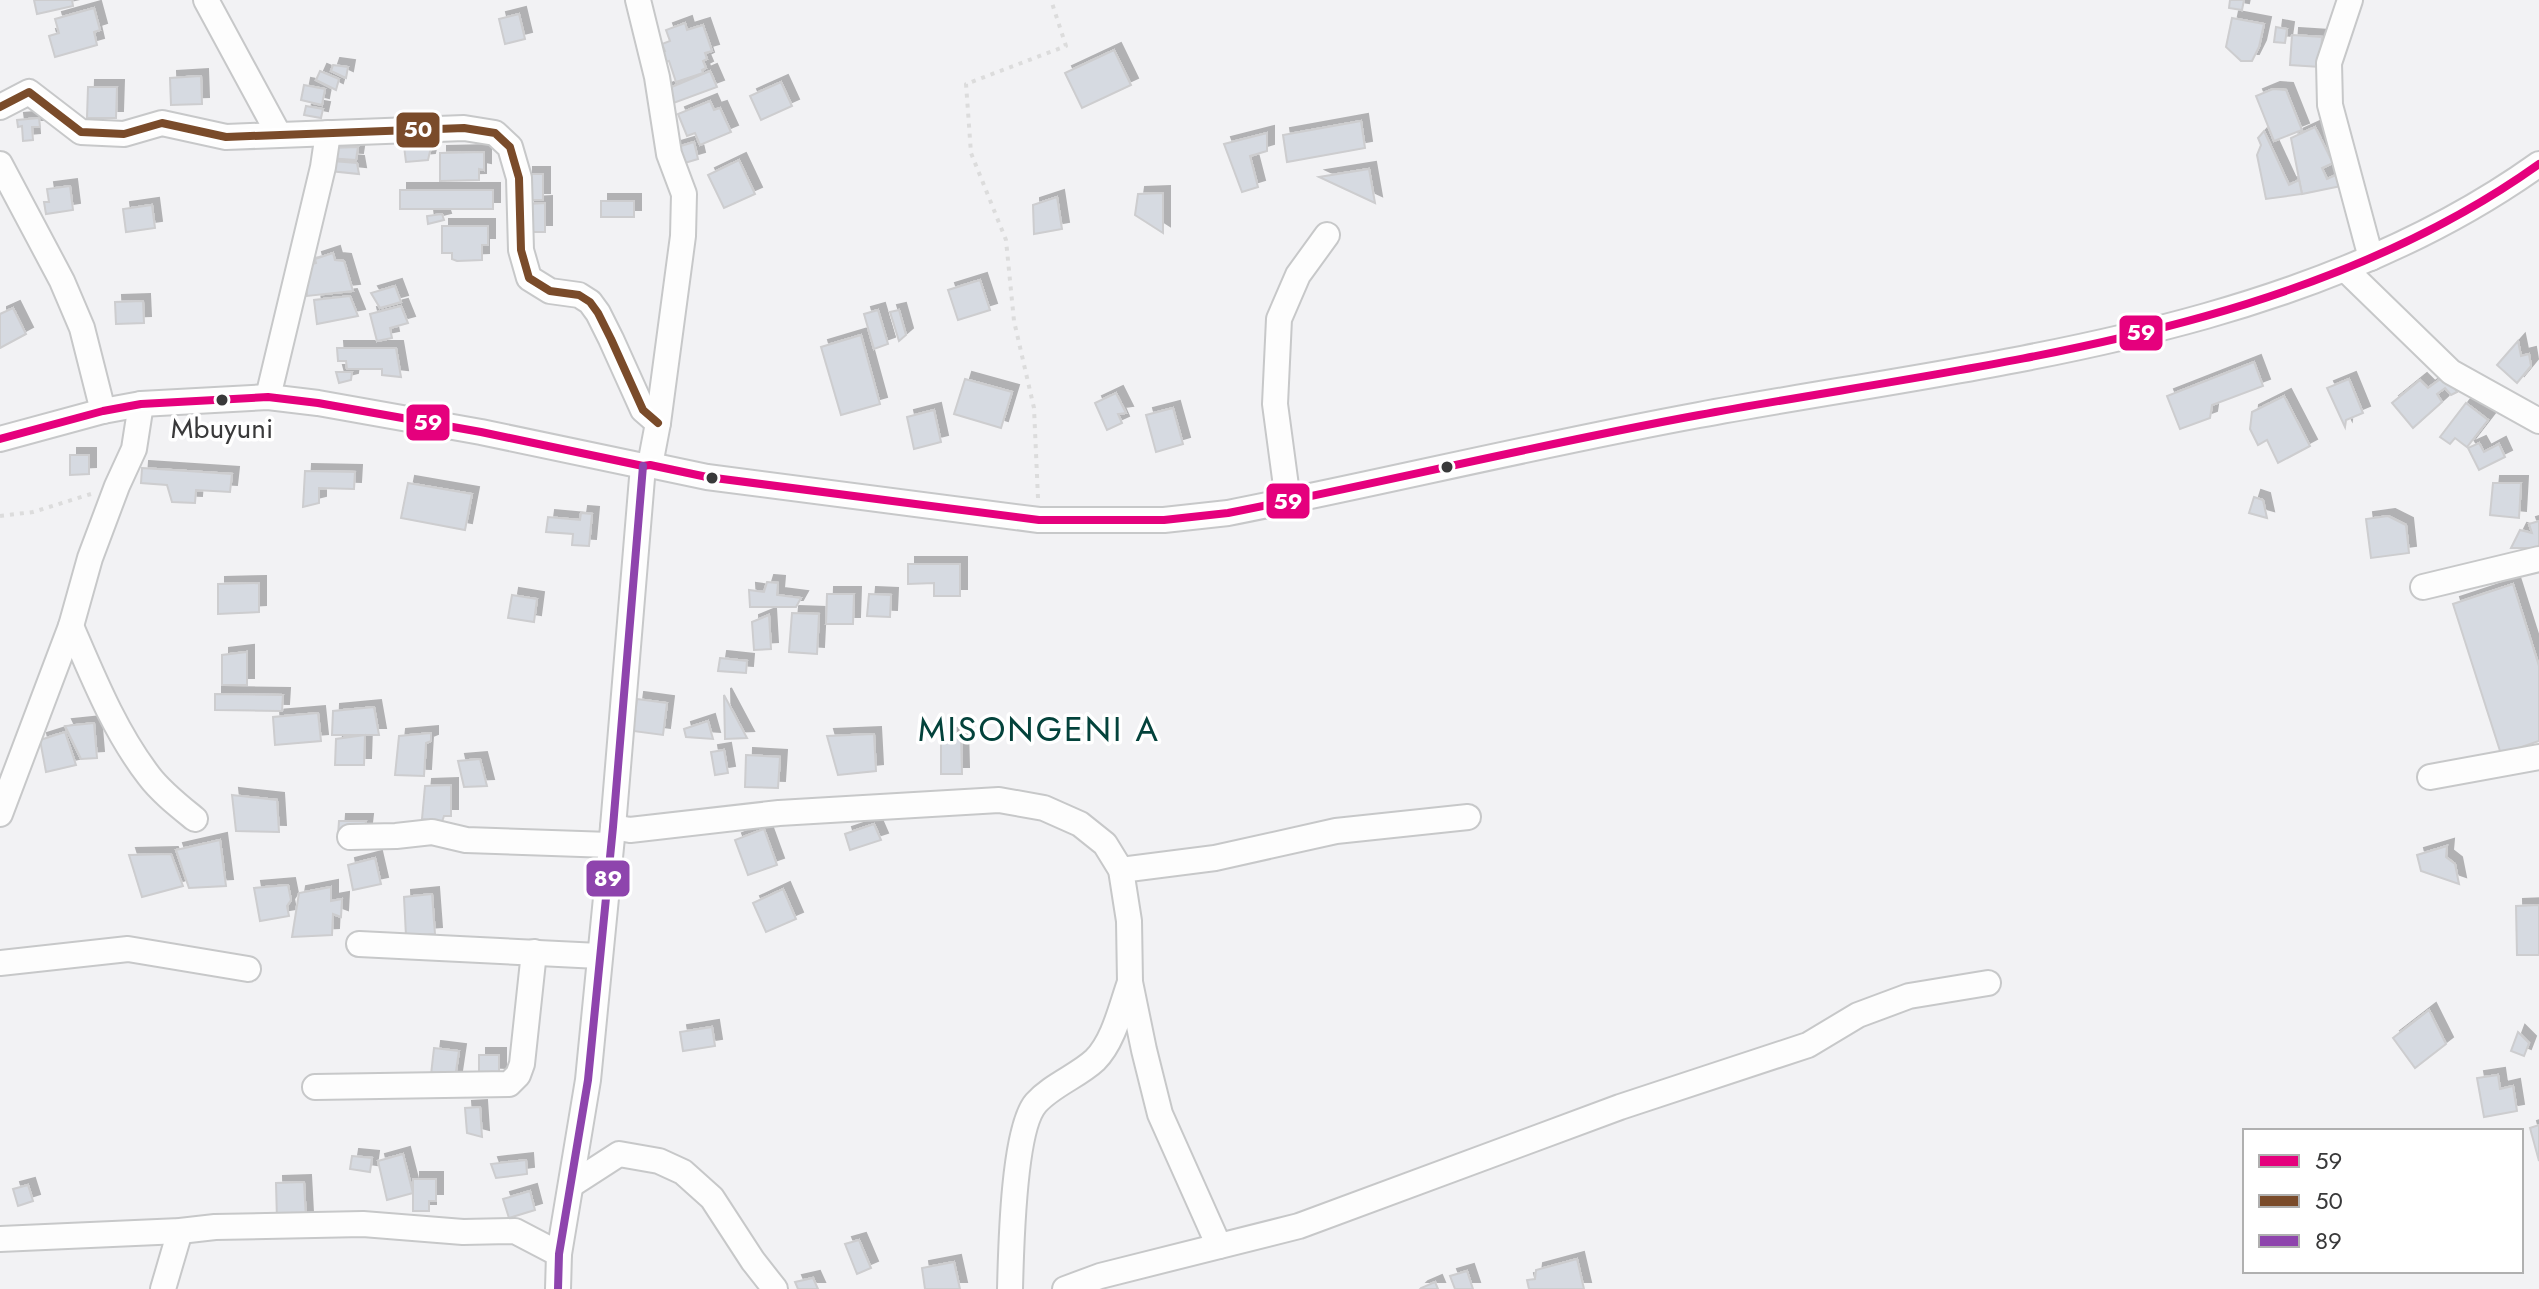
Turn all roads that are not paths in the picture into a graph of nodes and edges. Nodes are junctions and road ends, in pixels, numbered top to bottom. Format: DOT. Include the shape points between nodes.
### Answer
graph roads {
  1 [pos="206,0"];
  2 [pos="638,0"];
  3 [pos="2350,0"];
  4 [pos="0,107"];
  5 [pos="278,133"];
  6 [pos="328,133"];
  7 [pos="0,164"];
  8 [pos="2539,164"];
  9 [pos="1327,235"];
  10 [pos="2371,258"];
  11 [pos="2346,270"];
  12 [pos="268,397"];
  13 [pos="141,404"];
  14 [pos="103,411"];
  15 [pos="2539,421"];
  16 [pos="658,423"];
  17 [pos="0,439"];
  18 [pos="646,466"];
  19 [pos="1288,501"];
  20 [pos="2539,559"];
  21 [pos="2423,587"];
  22 [pos="71,626"];
  23 [pos="2539,757"];
  24 [pos="2430,777"];
  25 [pos="0,814"];
  26 [pos="1468,817"];
  27 [pos="195,819"];
  28 [pos="611,836"];
  29 [pos="350,837"];
  30 [pos="1121,870"];
  31 [pos="359,944"];
  32 [pos="534,952"];
  33 [pos="599,956"];
  34 [pos="0,963"];
  35 [pos="248,969"];
  36 [pos="1130,982"];
  37 [pos="1988,983"];
  38 [pos="315,1087"];
  39 [pos="571,1185"];
  40 [pos="180,1231"];
  41 [pos="0,1239"];
  42 [pos="1219,1246"];
  43 [pos="559,1254"];
  44 [pos="163,1289"];
  45 [pos="558,1289"];
  46 [pos="775,1289"];
  47 [pos="1010,1289"];
  48 [pos="1065,1289"];
  1 -- 5 [label="street"];
  2 -- 16 [label="street" via="669,154 684,194"];
  3 -- 10 [label="street" via="2329,63 2330,105"];
  4 -- 5 [label="street" via="29,92 81,132 124,134 162,123 226,137"];
  5 -- 6 [label="street"];
  6 -- 12 [label="street"];
  6 -- 16 [label="street" via="464,128 495,133 510,147 519,178 521,250 529,278 550,291 590,302 643,410"];
  7 -- 14 [label="street" via="82,328"];
  8 -- 10 [label="street" via="2456,216"];
  9 -- 19 [label="street" via="1298,275 1279,319 1275,404"];
  10 -- 11 [label="street"];
  11 -- 15 [label="street" via="2451,372"];
  11 -- 19 [label="street" via="2113,340 1694,416"];
  12 -- 13 [label="street"];
  12 -- 18 [label="street"];
  13 -- 14 [label="street"];
  13 -- 22 [label="street" via="134,449 90,558"];
  14 -- 17 [label="street"];
  16 -- 18 [label="street"];
  18 -- 19 [label="street" via="1039,520 1164,520"];
  18 -- 28 [label="street"];
  20 -- 21 [label="street"];
  22 -- 25 [label="street"];
  22 -- 27 [label="street" via="130,747 150,777"];
  23 -- 24 [label="street"];
  26 -- 30 [label="street" via="1336,831 1215,858"];
  28 -- 29 [label="street" via="466,840 432,832"];
  28 -- 30 [label="street" via="779,813 999,800 1044,808 1080,824 1105,844"];
  28 -- 33 [label="street"];
  30 -- 36 [label="street"];
  31 -- 32 [label="street"];
  32 -- 33 [label="street"];
  32 -- 38 [label="street" via="522,1064 509,1084"];
  33 -- 39 [label="street" via="588,1080"];
  34 -- 35 [label="street" via="128,949"];
  36 -- 42 [label="street" via="1160,1114"];
  36 -- 47 [label="street" via="1106,1046 1095,1060 1035,1103 1027,1120 1013,1196"];
  37 -- 42 [label="street" via="1909,996 1858,1015 1808,1045 1620,1107 1299,1226"];
  39 -- 43 [label="street"];
  39 -- 46 [label="street" via="619,1154 659,1161 683,1172 712,1198"];
  40 -- 41 [label="street"];
  40 -- 43 [label="street" via="363,1224 515,1231"];
  40 -- 44 [label="street"];
  42 -- 48 [label="street"];
  43 -- 45 [label="street"];
}
